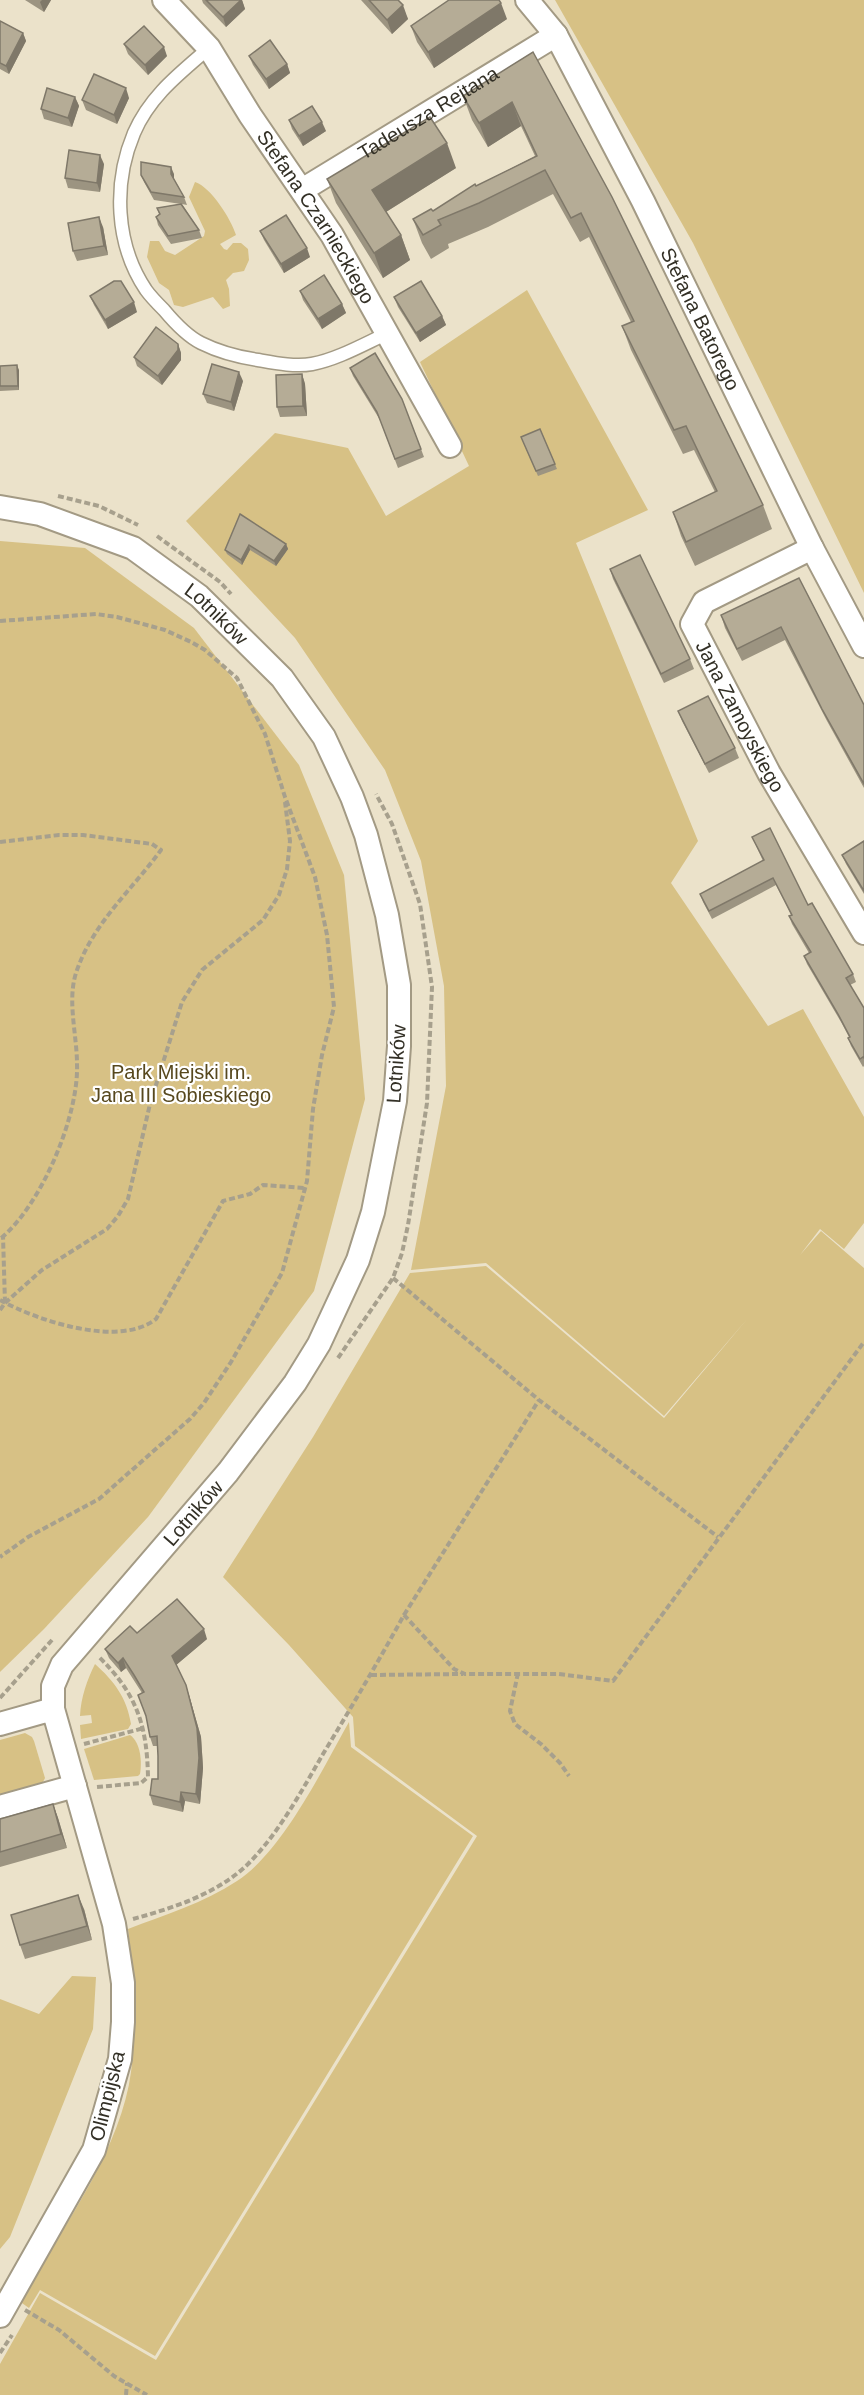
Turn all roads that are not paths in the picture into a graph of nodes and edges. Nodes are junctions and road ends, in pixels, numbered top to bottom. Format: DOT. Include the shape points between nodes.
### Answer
graph roads {
  1 [pos="164,0"];
  2 [pos="527,0"];
  3 [pos="556,35"];
  4 [pos="209,48"];
  5 [pos="302,190"];
  6 [pos="388,333"];
  7 [pos="450,446"];
  8 [pos="0,507"];
  9 [pos="812,548"];
  10 [pos="864,646"];
  11 [pos="864,933"];
  12 [pos="53,1709"];
  13 [pos="0,1724"];
  14 [pos="82,1787"];
  15 [pos="0,1808"];
  16 [pos="4,2308"];
  1 -- 4 [label="street, Stefana Czarnieckiego"];
  2 -- 3 [label="street, Stefana Batorego"];
  3 -- 5 [label="street, Tadeusza Rejtana"];
  3 -- 9 [label="street, Stefana Batorego" via="643,201"];
  4 -- 5 [label="street, Stefana Czarnieckiego"];
  4 -- 6 [label="lane" via="162,88 127,153 121,222 128,252 146,291 199,342 250,359 311,364"];
  5 -- 6 [label="street, Stefana Czarnieckiego" via="332,234"];
  6 -- 7 [label="street, Stefana Czarnieckiego"];
  8 -- 12 [label="street, Lotników" via="40,514 133,548 199,596 282,678 324,737 352,797 387,915 399,986 395,1101 373,1212 358,1260 319,1344 295,1383 228,1472 62,1665 53,1686"];
  9 -- 10 [label="street, Stefana Batorego"];
  9 -- 11 [label="street, Jana Zamoyskiego" via="704,602 692,624 769,773"];
  12 -- 13 [label="street"];
  12 -- 14 [label="street, Olimpijska"];
  14 -- 15 [label="street"];
  14 -- 16 [label="street, Olimpijska" via="117,1937 123,1983 120,2060 94,2150"];
}
